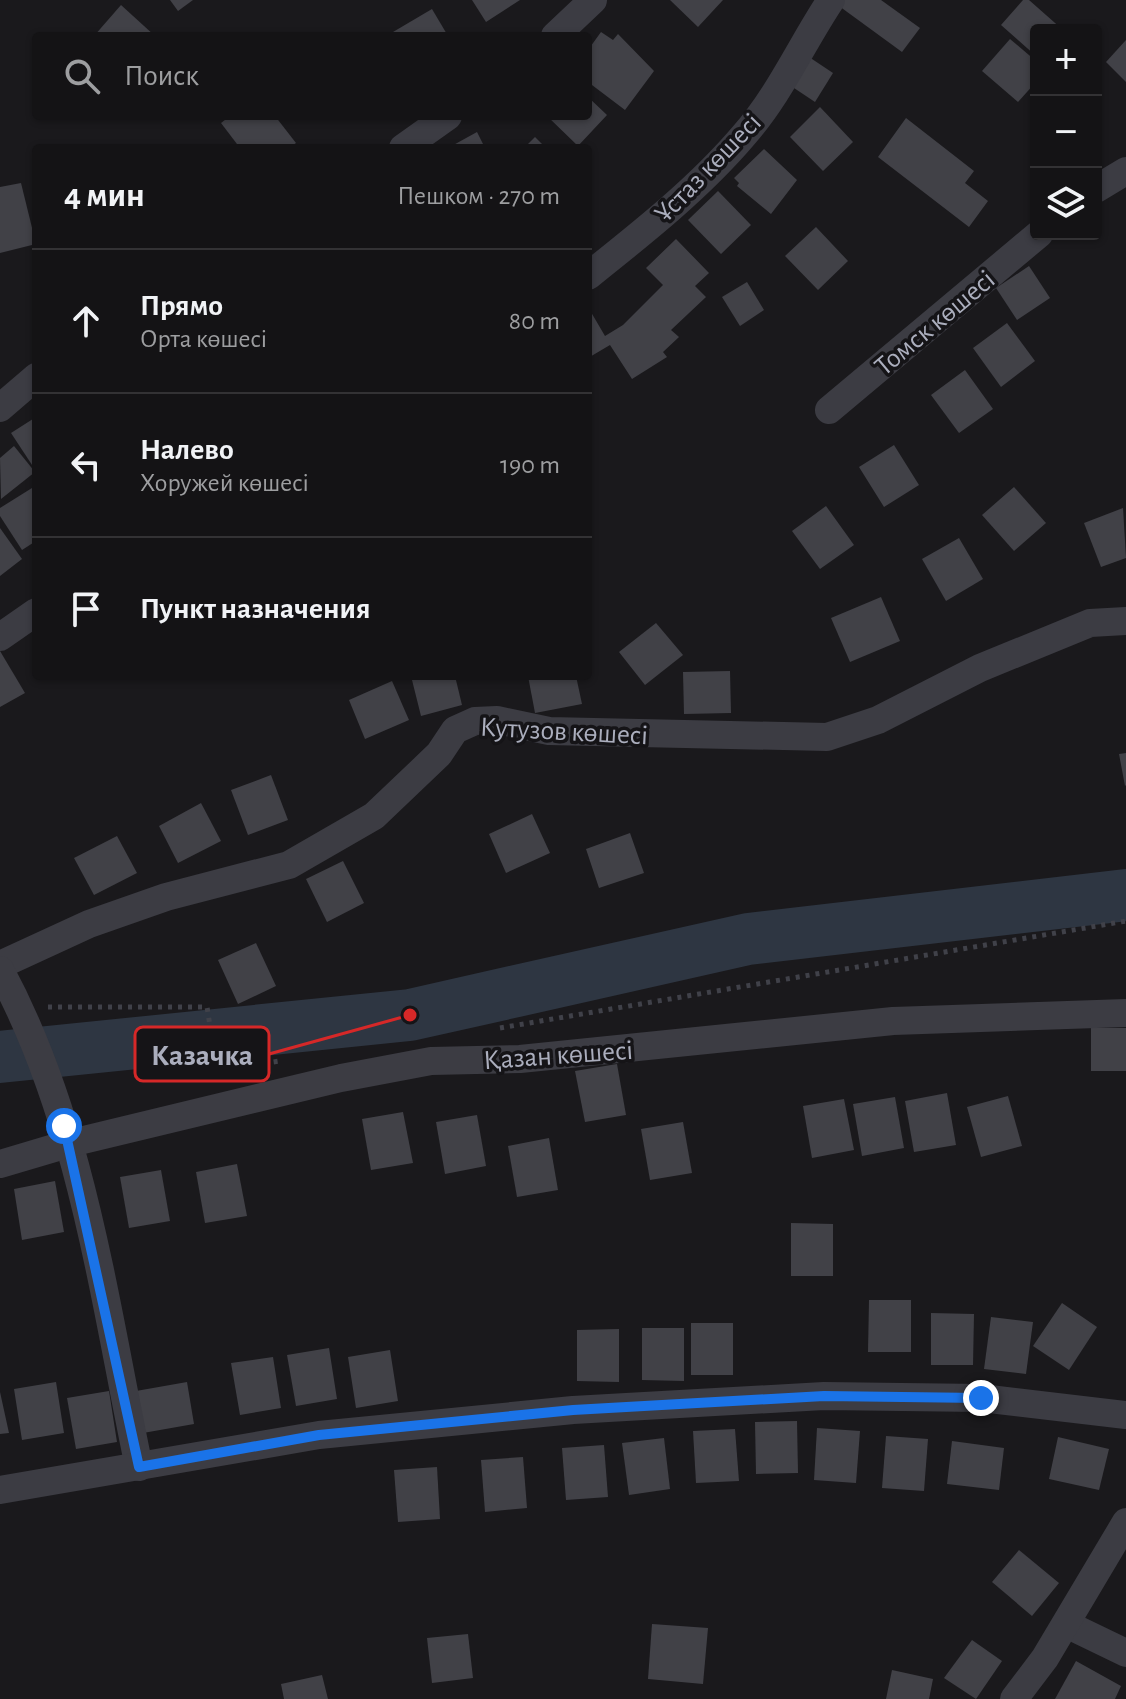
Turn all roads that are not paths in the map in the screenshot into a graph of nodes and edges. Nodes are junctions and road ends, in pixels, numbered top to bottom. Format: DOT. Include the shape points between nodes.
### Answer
graph roads {
  1 [pos="831,0"];
  2 [pos="585,3"];
  3 [pos="559,32"];
  4 [pos="442,120"];
  5 [pos="409,144"];
  6 [pos="1126,171"];
  7 [pos="1102,185"];
  8 [pos="1032,240"];
  9 [pos="592,273"];
  10 [pos="32,380"];
  11 [pos="0,408"];
  12 [pos="829,410"];
  13 [pos="32,615"];
  14 [pos="1126,621"];
  15 [pos="0,637"];
  16 [pos="0,968"];
  17 [pos="1126,1013"];
  18 [pos="68,1135"];
  19 [pos="0,1164"];
  20 [pos="1126,1415"];
  21 [pos="139,1467"];
  22 [pos="0,1490"];
  23 [pos="1126,1522"];
  24 [pos="1066,1624"];
  25 [pos="1126,1653"];
  26 [pos="1014,1699"];
  1 -- 9 [label="street, Ұстаз көшесі" via="783,84 744,136 656,221"];
  2 -- 3 [label="street"];
  4 -- 5 [label="street"];
  6 -- 7 [label="street"];
  8 -- 12 [label="street, Томск көшесі"];
  10 -- 11 [label="street"];
  13 -- 15 [label="street"];
  14 -- 16 [label="street, Кутузов көшесі" via="1090,623 980,668 878,720 827,737 549,731 475,721 455,730 439,754 374,816 289,865 89,924"];
  16 -- 18 [label="street" via="23,1013"];
  17 -- 18 [label="street, Қазан көшесі" via="893,1021 520,1059 431,1061"];
  18 -- 19 [label="street, Қазан көшесі"];
  18 -- 21 [label="street"];
  20 -- 21 [label="street" via="981,1398 824,1396 573,1410 319,1435"];
  21 -- 22 [label="street"];
  23 -- 24 [label="street"];
  24 -- 25 [label="street"];
  24 -- 26 [label="street"];
}
